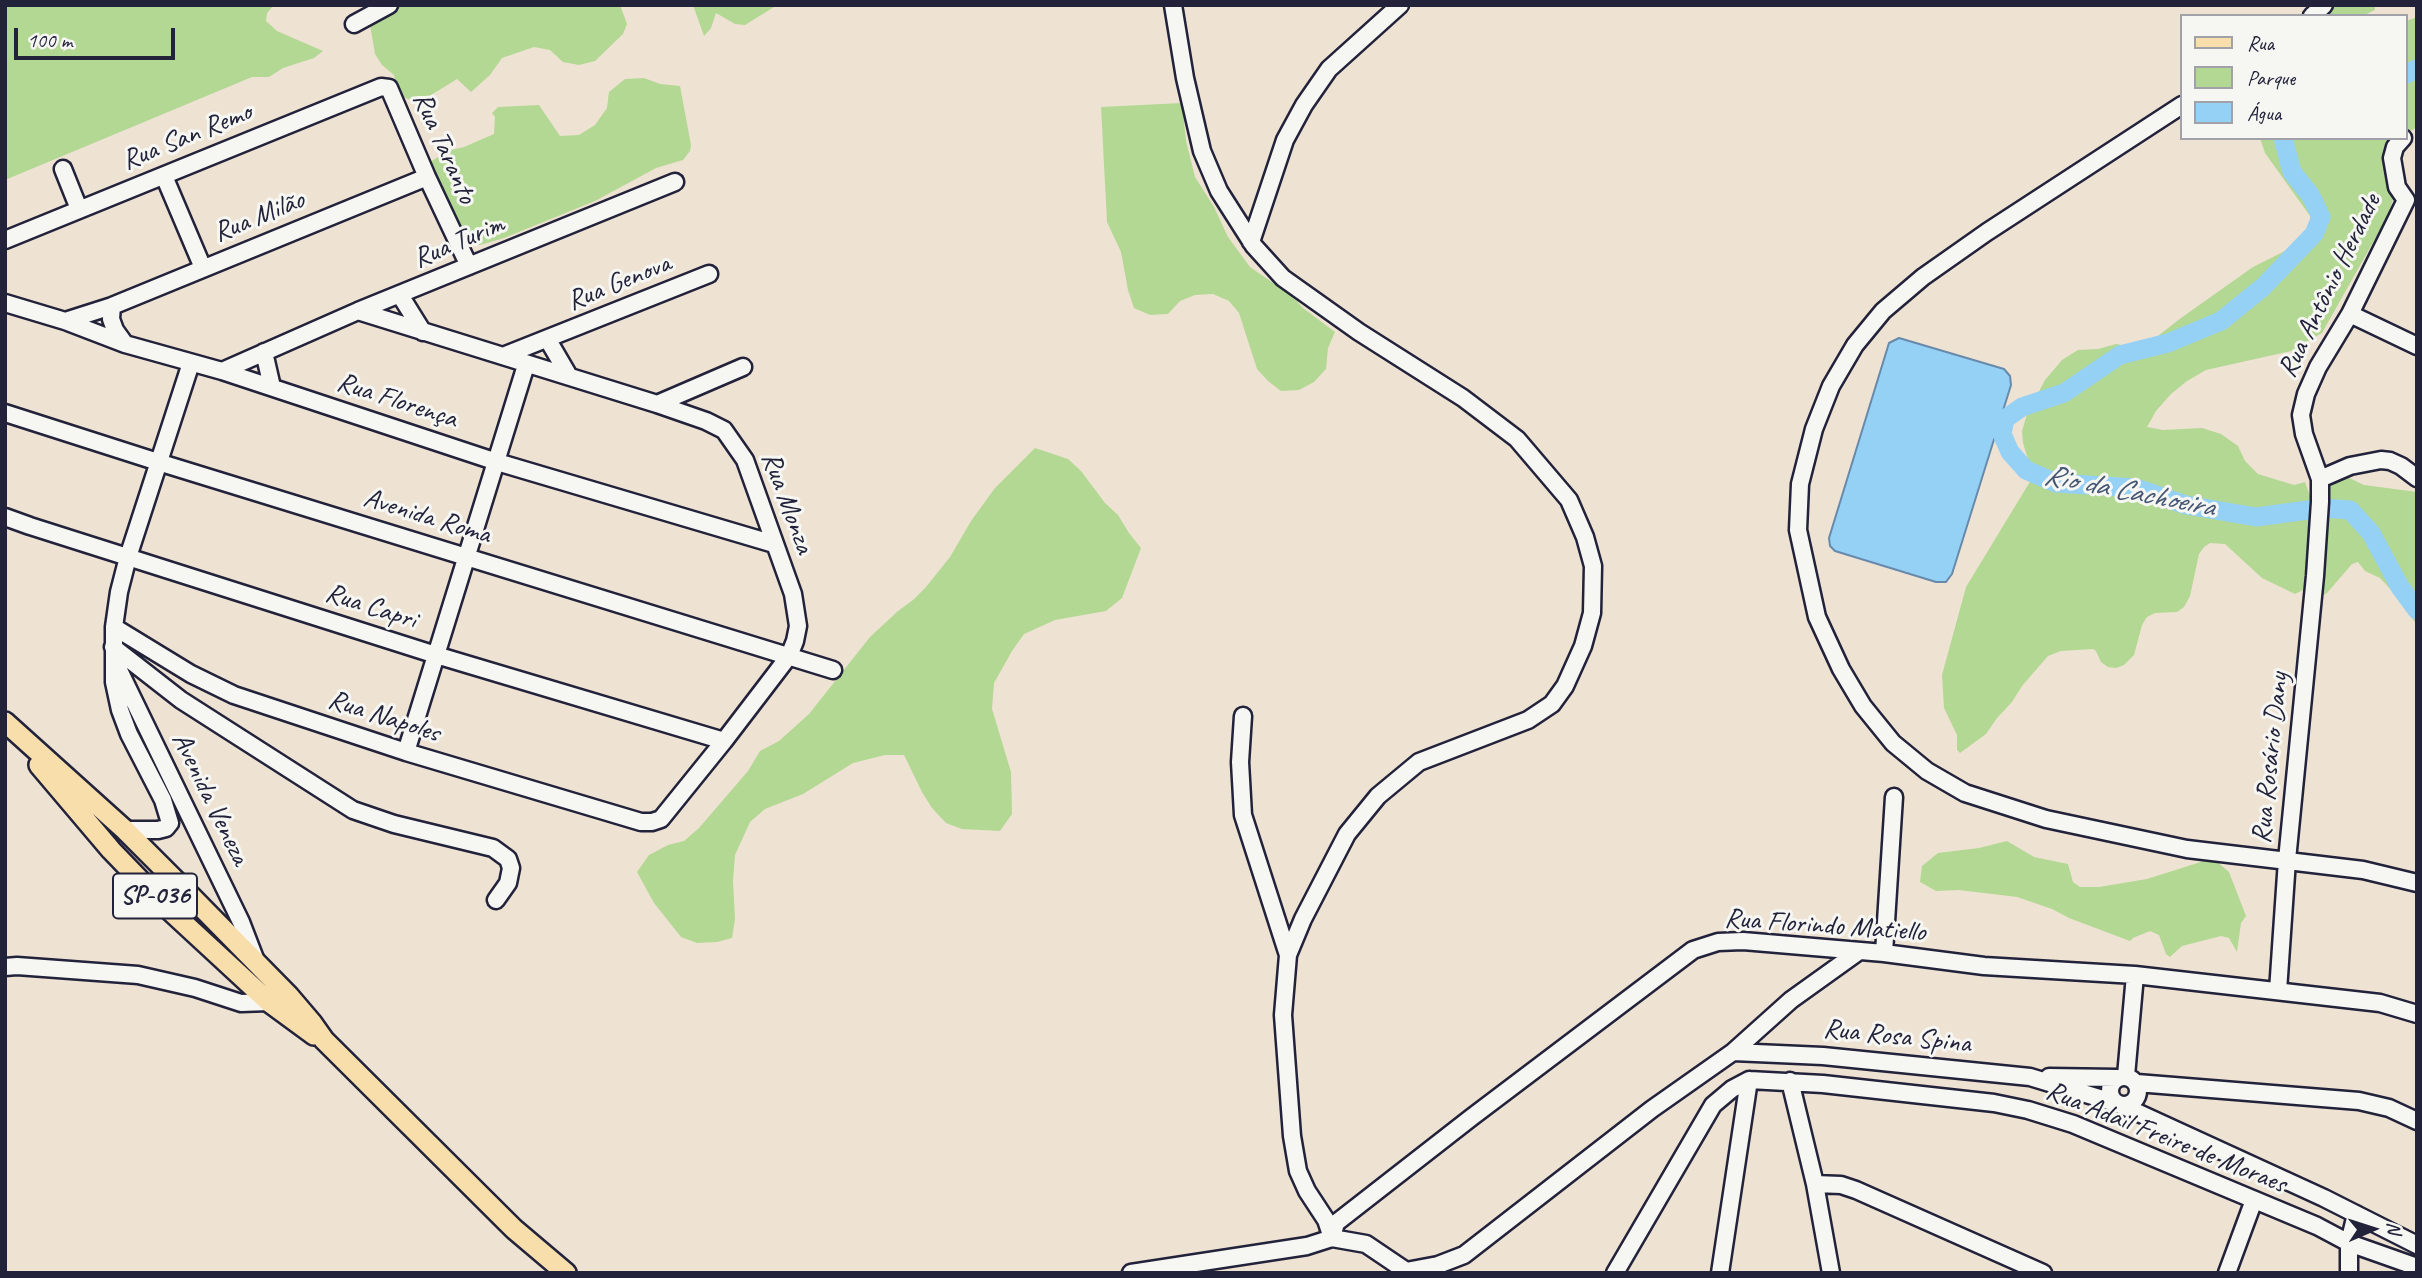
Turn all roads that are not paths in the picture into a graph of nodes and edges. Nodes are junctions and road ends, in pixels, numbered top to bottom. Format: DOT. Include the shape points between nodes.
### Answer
graph roads {
  1 [pos="389,5"];
  2 [pos="1173,5"];
  3 [pos="1399,5"];
  4 [pos="354,24"];
  5 [pos="389,88"];
  6 [pos="2180,106"];
  7 [pos="2403,140"];
  8 [pos="63,169"];
  9 [pos="164,176"];
  10 [pos="426,177"];
  11 [pos="675,182"];
  12 [pos="2411,203"];
  13 [pos="79,209"];
  14 [pos="5,240"];
  15 [pos="1251,242"];
  16 [pos="469,266"];
  17 [pos="202,268"];
  18 [pos="709,274"];
  19 [pos="400,295"];
  20 [pos="5,303"];
  21 [pos="111,306"];
  22 [pos="358,311"];
  23 [pos="2350,314"];
  24 [pos="65,321"];
  25 [pos="423,332"];
  26 [pos="548,340"];
  27 [pos="125,344"];
  28 [pos="2417,346"];
  29 [pos="264,352"];
  30 [pos="503,356"];
  31 [pos="191,363"];
  32 [pos="526,365"];
  33 [pos="743,367"];
  34 [pos="222,371"];
  35 [pos="569,376"];
  36 [pos="272,387"];
  37 [pos="694,388"];
  38 [pos="657,404"];
  39 [pos="5,413"];
  40 [pos="706,421"];
  41 [pos="158,462"];
  42 [pos="497,462"];
  43 [pos="2417,478"];
  44 [pos="2320,479"];
  45 [pos="2320,502"];
  46 [pos="5,517"];
  47 [pos="774,544"];
  48 [pos="467,556"];
  49 [pos="128,557"];
  50 [pos="114,627"];
  51 [pos="113,653"];
  52 [pos="436,655"];
  53 [pos="789,656"];
  54 [pos="833,670"];
  55 [pos="1243,716"];
  56 [pos="8,724"];
  57 [pos="724,741"];
  58 [pos="405,752"];
  59 [pos="1894,797"];
  60 [pos="652,822"];
  61 [pos="125,830"];
  62 [pos="111,850"];
  63 [pos="2287,860"];
  64 [pos="2417,883"];
  65 [pos="496,900"];
  66 [pos="1858,952"];
  67 [pos="1884,953"];
  68 [pos="1288,955"];
  69 [pos="257,963"];
  70 [pos="5,967"];
  71 [pos="2136,975"];
  72 [pos="241,976"];
  73 [pos="2278,991"];
  74 [pos="269,1002"];
  75 [pos="2417,1014"];
  76 [pos="324,1040"];
  77 [pos="1733,1052"];
  78 [pos="2030,1077"];
  79 [pos="2126,1079"];
  80 [pos="1749,1080"];
  81 [pos="1790,1081"];
  82 [pos="2119,1104"];
  83 [pos="2417,1121"];
  84 [pos="1815,1184"];
  85 [pos="2324,1198"];
  86 [pos="2254,1200"];
  87 [pos="2356,1214"];
  88 [pos="2317,1226"];
  89 [pos="514,1230"];
  90 [pos="1332,1238"];
  91 [pos="2349,1243"];
  92 [pos="2417,1245"];
  93 [pos="2417,1266"];
  94 [pos="1406,1272"];
  95 [pos="548,1273"];
  96 [pos="566,1273"];
  97 [pos="1131,1273"];
  98 [pos="1615,1273"];
  99 [pos="1720,1273"];
  100 [pos="1831,1273"];
  101 [pos="2043,1273"];
  102 [pos="2227,1273"];
  103 [pos="2349,1273"];
  1 -- 4 [label="street"];
  2 -- 15 [label="street" via="1202,151 1219,191"];
  3 -- 15 [label="street" via="1329,69 1304,105 1285,140"];
  5 -- 9 [label="street, Rua San Remo" via="370,90"];
  5 -- 10 [label="street, Rua Taranto"];
  6 -- 63 [label="street" via="1987,232 1883,311 1855,345 1831,386 1814,429 1800,484 1798,530 1817,617 1841,669 1863,706 1894,743 1927,771 1965,793 2046,819 2187,849"];
  7 -- 12 [label="street, Rua Antônio Herdade" via="2392,158 2397,187"];
  8 -- 13 [label="street"];
  9 -- 13 [label="street, Rua San Remo"];
  9 -- 17 [label="street"];
  10 -- 16 [label="street, Rua Taranto"];
  10 -- 17 [label="street, Rua Milão"];
  11 -- 16 [label="street, Rua Turim"];
  12 -- 23 [label="street, Rua Antônio Herdade"];
  13 -- 14 [label="street, Rua San Remo"];
  15 -- 68 [label="street" via="1283,278 1517,439 1569,500 1593,566 1592,613 1583,646 1552,704 1528,720 1419,762 1378,796 1347,834"];
  16 -- 19 [label="street, Rua Turim"];
  17 -- 21 [label="street, Rua Milão"];
  18 -- 26 [label="street, Rua Genova"];
  19 -- 22 [label="street, Rua Turim"];
  19 -- 25 [label="street"];
  20 -- 24 [label="street, Rua Florença"];
  21 -- 24 [label="street, Rua Milão"];
  21 -- 27 [label="street" via="115,330"];
  22 -- 25 [label="street, Rua Monza"];
  22 -- 29 [label="street, Rua Turim"];
  23 -- 28 [label="street"];
  23 -- 44 [label="street, Rua Antônio Herdade" via="2318,367 2301,415"];
  24 -- 27 [label="street, Rua Florença"];
  25 -- 30 [label="street, Rua Monza"];
  26 -- 30 [label="street, Rua Genova"];
  26 -- 35 [label="street, Rua Genova"];
  27 -- 31 [label="street, Rua Florença"];
  29 -- 34 [label="street, Rua Turim"];
  29 -- 36 [label="street"];
  30 -- 32 [label="street, Rua Monza"];
  31 -- 34 [label="street, Rua Florença"];
  31 -- 41 [label="street, Avenida Veneza"];
  32 -- 35 [label="street, Rua Monza"];
  32 -- 42 [label="street"];
  33 -- 37 [label="street"];
  34 -- 36 [label="street, Rua Florença"];
  35 -- 38 [label="street, Rua Monza"];
  36 -- 42 [label="street, Rua Florença"];
  37 -- 38 [label="street"];
  37 -- 40 [label="street"];
  38 -- 40 [label="street, Rua Monza"];
  39 -- 41 [label="street, Avenida Roma"];
  40 -- 47 [label="street, Rua Monza" via="724,430 745,460"];
  41 -- 48 [label="street, Avenida Roma"];
  41 -- 49 [label="street, Avenida Veneza"];
  42 -- 47 [label="street, Rua Florença"];
  42 -- 48 [label="street"];
  43 -- 44 [label="street" via="2401,466 2381,460"];
  44 -- 45 [label="street, Rua Antônio Herdade"];
  45 -- 63 [label="street, Rua Rosário Dany"];
  46 -- 49 [label="street, Rua Capri"];
  47 -- 53 [label="street, Rua Monza" via="797,613"];
  48 -- 52 [label="street"];
  48 -- 53 [label="street, Avenida Roma"];
  49 -- 50 [label="street, Avenida Veneza"];
  49 -- 52 [label="street, Rua Capri"];
  50 -- 51 [label="street, Avenida Veneza"];
  50 -- 58 [label="street, Rua Napoles" via="234,695"];
  51 -- 61 [label="street, Avenida Veneza" via="120,710 170,823 158,830"];
  51 -- 65 [label="street" via="353,810 493,848 508,859 511,868 509,884"];
  51 -- 69 [label="street, Avenida Veneza"];
  52 -- 57 [label="street, Rua Capri"];
  52 -- 58 [label="street"];
  53 -- 54 [label="street, Avenida Roma"];
  53 -- 57 [label="street, Rua Monza"];
  55 -- 68 [label="street" via="1243,815"];
  56 -- 61 [label="main road, SP-036"];
  56 -- 62 [label="main road, SP-036"];
  57 -- 60 [label="street, Rua Monza" via="660,819"];
  58 -- 60 [label="street, Rua Napoles"];
  59 -- 67 [label="street"];
  61 -- 62 [label="main road" via="113,840"];
  61 -- 69 [label="main road, SP-036"];
  62 -- 72 [label="main road, SP-036"];
  63 -- 64 [label="street"];
  63 -- 73 [label="street, Rua Rosário Dany"];
  66 -- 67 [label="street, Rua Florindo Matiello"];
  66 -- 77 [label="street" via="1791,1000"];
  66 -- 90 [label="street, Rua Florindo Matiello" via="1743,941 1693,950 1336,1223"];
  67 -- 71 [label="street, Rua Florindo Matiello" via="1984,966"];
  68 -- 90 [label="street" via="1283,1015 1292,1136 1298,1171"];
  69 -- 72 [label="main road"];
  69 -- 76 [label="main road, SP-036"];
  70 -- 74 [label="street" via="138,975 241,1003"];
  71 -- 73 [label="street, Rua Florindo Matiello"];
  71 -- 79 [label="street"];
  72 -- 74 [label="main road, SP-036"];
  73 -- 75 [label="street, Rua Florindo Matiello" via="2380,1003"];
  74 -- 76 [label="main road, SP-036"];
  76 -- 89 [label="main road, SP-036"];
  77 -- 78 [label="street, Rua Rosa Spina" via="1823,1056"];
  77 -- 94 [label="street" via="1464,1255"];
  78 -- 79 [label="street"];
  78 -- 82 [label="street, Rua Rosa Spina"];
  79 -- 82 [label="street" via="2111,1084 2112,1100"];
  79 -- 82 [label="street" via="2139,1090 2138,1097"];
  79 -- 83 [label="street" via="2359,1101"];
  80 -- 81 [label="street, Rua Adail Freire de Moraes"];
  80 -- 98 [label="street" via="1713,1105"];
  80 -- 99 [label="street"];
  81 -- 84 [label="street"];
  81 -- 86 [label="street, Rua Adail Freire de Moraes" via="2028,1110 2073,1124"];
  82 -- 85 [label="street, Rua Rosa Spina"];
  84 -- 100 [label="street"];
  84 -- 101 [label="street" via="1856,1190"];
  85 -- 87 [label="street, Rua Rosa Spina"];
  85 -- 88 [label="street"];
  86 -- 88 [label="street, Rua Adail Freire de Moraes"];
  86 -- 102 [label="street"];
  87 -- 91 [label="street"];
  87 -- 92 [label="street, Rua Rosa Spina"];
  88 -- 91 [label="street, Rua Adail Freire de Moraes"];
  89 -- 95 [label="main road, SP-036"];
  89 -- 96 [label="main road, SP-036"];
  90 -- 94 [label="street" via="1366,1244"];
  90 -- 97 [label="street" via="1307,1246"];
  91 -- 93 [label="street, Rua Adail Freire de Moraes"];
  91 -- 103 [label="street"];
}
